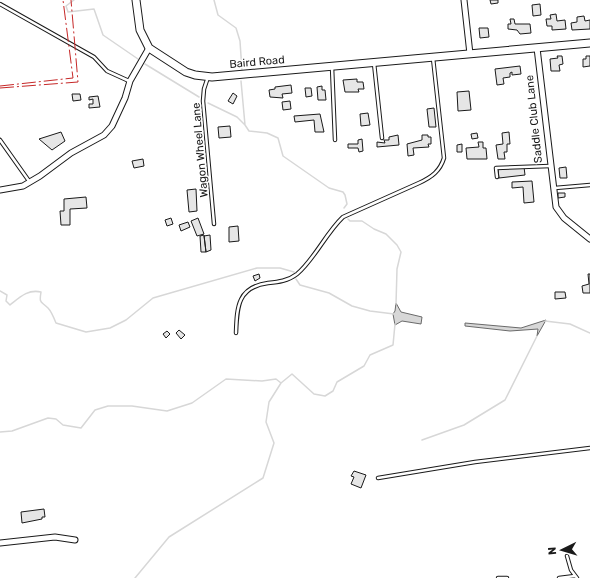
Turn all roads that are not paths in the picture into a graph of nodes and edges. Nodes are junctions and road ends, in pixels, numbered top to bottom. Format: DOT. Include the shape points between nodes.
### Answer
graph roads {
  1 [pos="136,0"];
  2 [pos="464,0"];
  3 [pos="0,4"];
  4 [pos="590,43"];
  5 [pos="149,48"];
  6 [pos="537,48"];
  7 [pos="470,54"];
  8 [pos="433,57"];
  9 [pos="374,63"];
  10 [pos="332,67"];
  11 [pos="208,76"];
  12 [pos="130,81"];
  13 [pos="382,138"];
  14 [pos="0,140"];
  15 [pos="335,140"];
  16 [pos="550,166"];
  17 [pos="497,177"];
  18 [pos="30,182"];
  19 [pos="590,186"];
  20 [pos="552,188"];
  21 [pos="0,190"];
  22 [pos="214,224"];
  23 [pos="590,239"];
  24 [pos="236,333"];
  25 [pos="590,448"];
  26 [pos="378,478"];
  27 [pos="75,540"];
  28 [pos="0,543"];
  29 [pos="567,556"];
  30 [pos="576,577"];
  31 [pos="498,578"];
  32 [pos="507,578"];
  33 [pos="559,578"];
  1 -- 5 [label="street" via="140,30"];
  2 -- 7 [label="street"];
  3 -- 12 [label="lane" via="94,57 107,71"];
  4 -- 6 [label="street, Baird Road"];
  5 -- 11 [label="street, Baird Road" via="186,72"];
  5 -- 12 [label="street"];
  6 -- 7 [label="street, Baird Road"];
  6 -- 16 [label="street, Saddle Club Lane"];
  7 -- 8 [label="street, Baird Road"];
  8 -- 9 [label="street, Baird Road"];
  8 -- 24 [label="lane" via="444,158 441,167 420,183 343,217 297,274 283,281 260,284 242,295"];
  9 -- 10 [label="street, Baird Road"];
  9 -- 13 [label="lane"];
  10 -- 11 [label="street, Baird Road" via="236,76"];
  10 -- 15 [label="lane"];
  11 -- 22 [label="lane, Wagon Wheel Lane" via="203,101"];
  12 -- 18 [label="street" via="112,126 104,135 71,153"];
  14 -- 18 [label="lane"];
  16 -- 17 [label="lane" via="496,168"];
  16 -- 20 [label="street, Saddle Club Lane"];
  18 -- 21 [label="street" via="23,186"];
  19 -- 20 [label="lane"];
  20 -- 23 [label="street, Saddle Club Lane" via="556,207 564,218"];
  25 -- 26 [label="lane" via="475,462"];
  27 -- 28 [label="street" via="55,537"];
  29 -- 30 [label="lane"];
  30 -- 33 [label="lane"];
  31 -- 32 [label="lane"];
}
